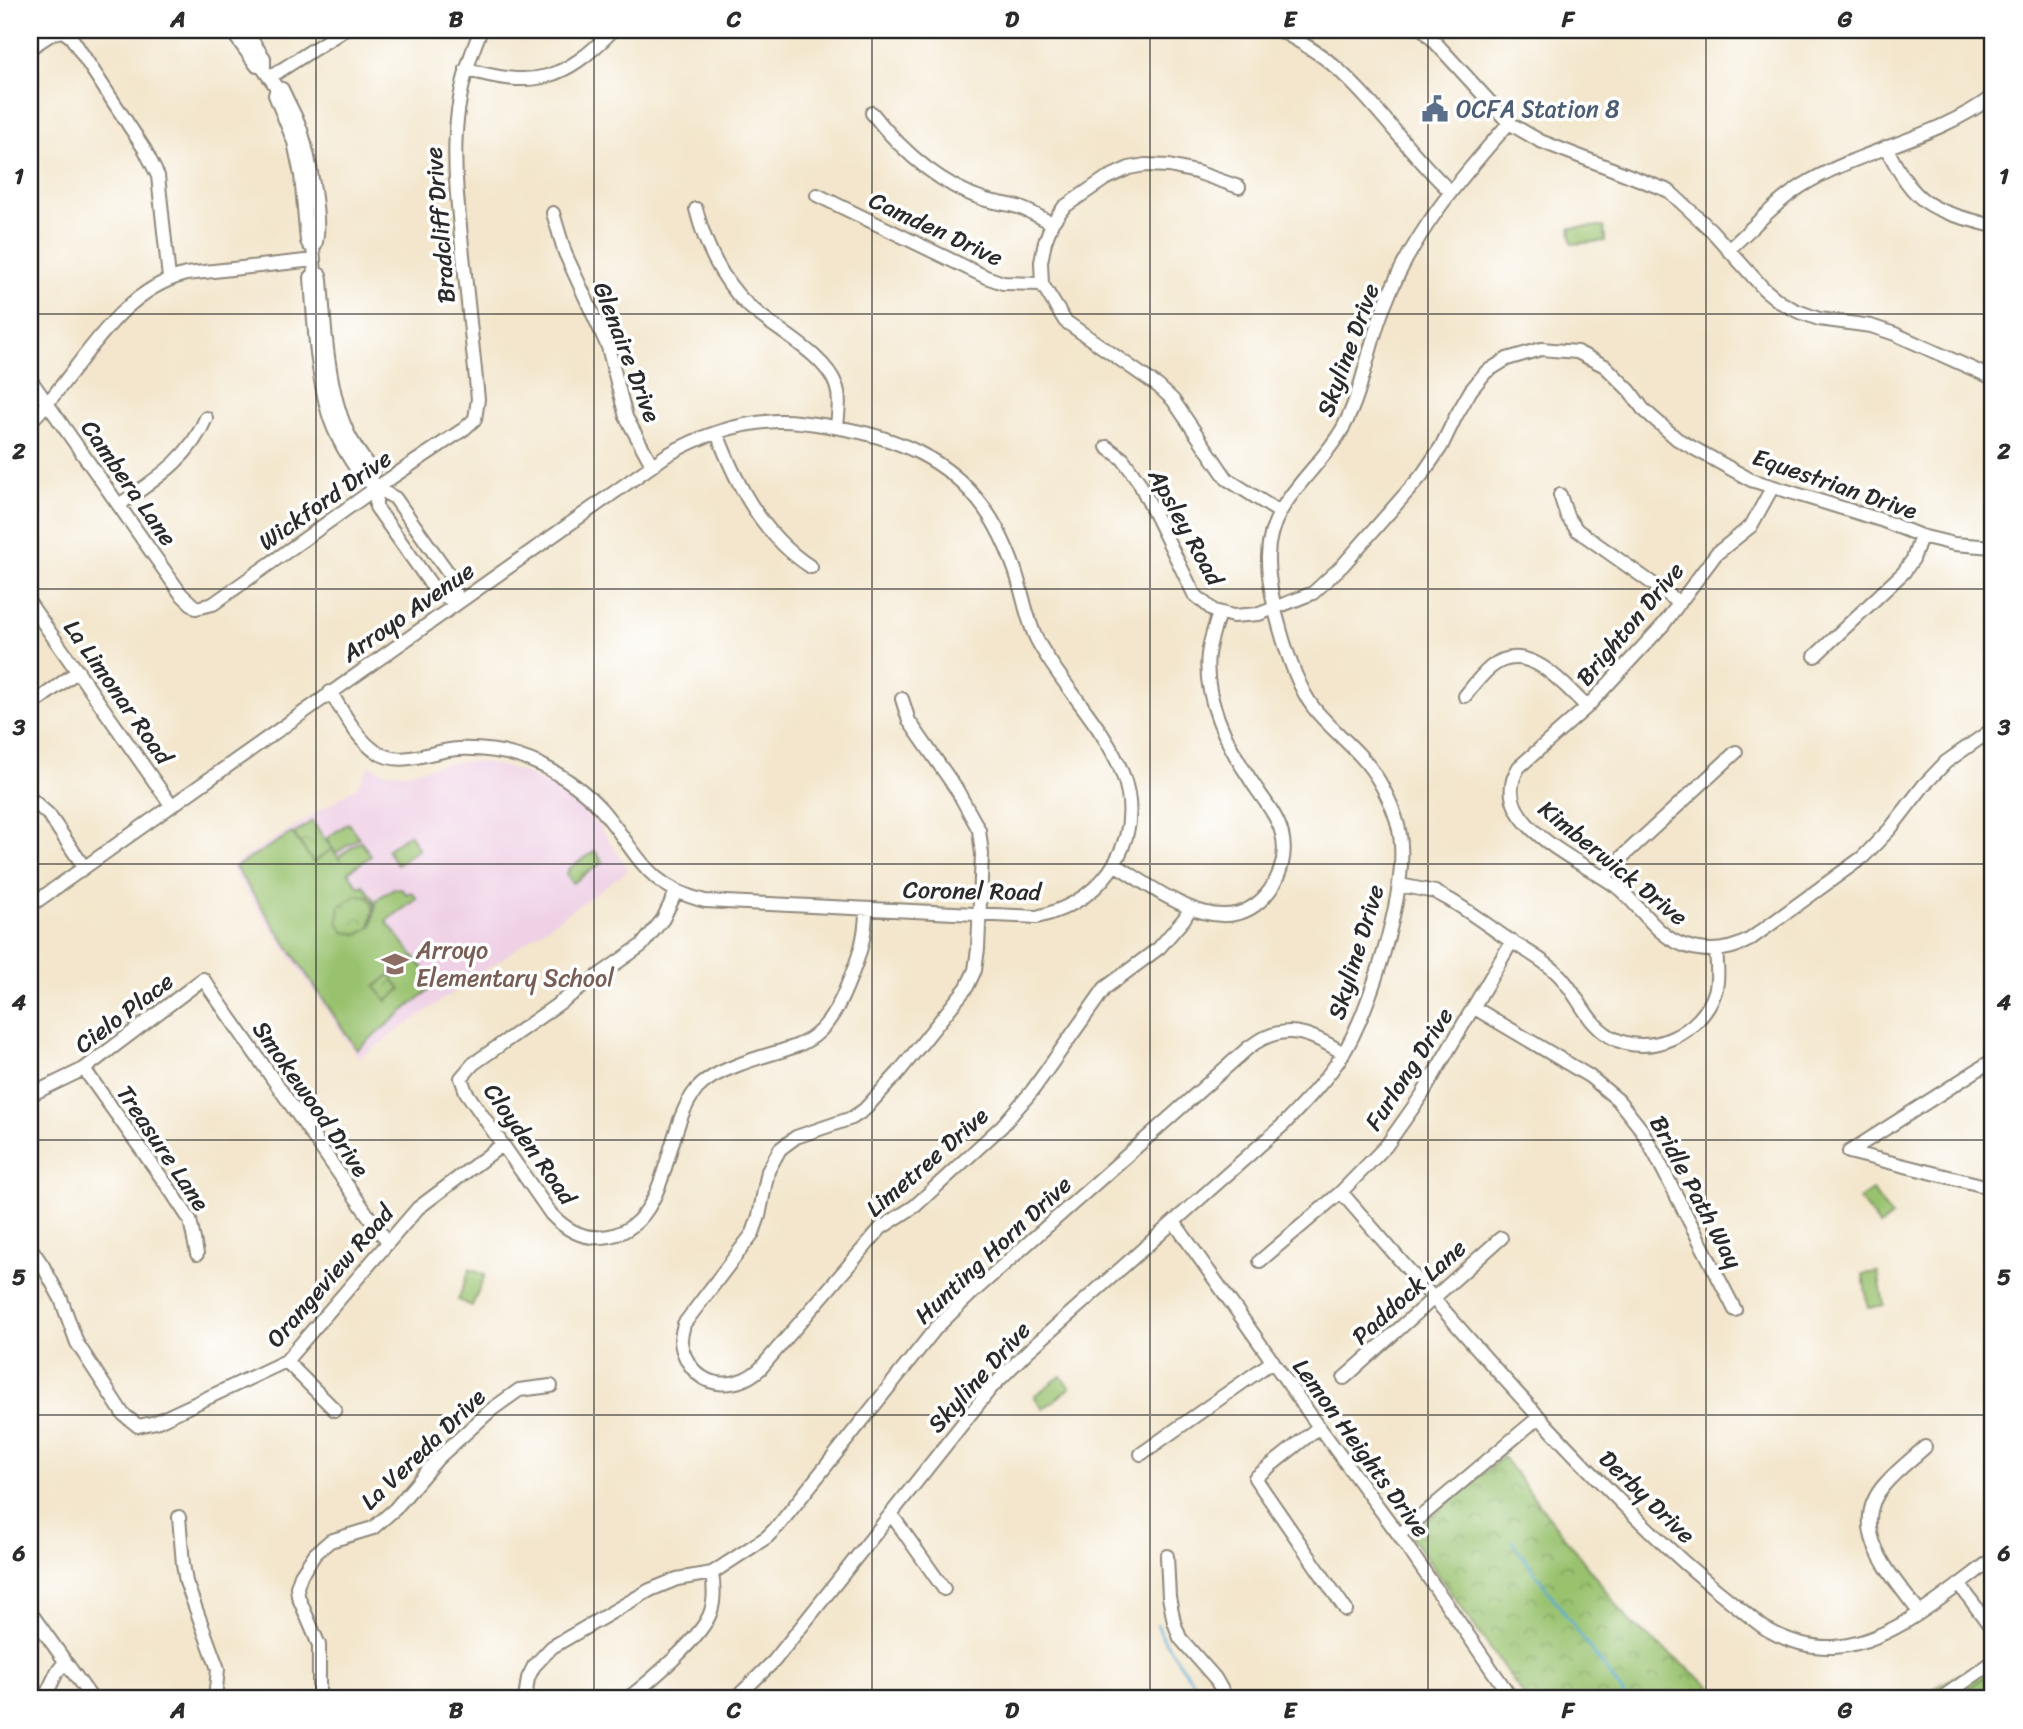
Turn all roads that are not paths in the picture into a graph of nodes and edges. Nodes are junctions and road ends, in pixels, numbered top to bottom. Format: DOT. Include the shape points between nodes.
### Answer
graph roads {
  1 [pos="231,30"];
  2 [pos="245,30"];
  3 [pos="344,30"];
  4 [pos="481,30"];
  5 [pos="613,30"];
  6 [pos="1279,30"];
  7 [pos="1424,30"];
  8 [pos="30,48"];
  9 [pos="466,69"];
  10 [pos="270,77"];
  11 [pos="1993,96"];
  12 [pos="872,113"];
  13 [pos="1509,123"];
  14 [pos="1886,148"];
  15 [pos="1239,187"];
  16 [pos="1450,191"];
  17 [pos="817,195"];
  18 [pos="696,209"];
  19 [pos="553,213"];
  20 [pos="1052,223"];
  21 [pos="1993,226"];
  22 [pos="1728,250"];
  23 [pos="314,260"];
  24 [pos="169,278"];
  25 [pos="1042,284"];
  26 [pos="1993,378"];
  27 [pos="30,379"];
  28 [pos="48,405"];
  29 [pos="206,418"];
  30 [pos="475,419"];
  31 [pos="30,422"];
  32 [pos="837,427"];
  33 [pos="717,433"];
  34 [pos="1107,447"];
  35 [pos="652,465"];
  36 [pos="373,484"];
  37 [pos="1772,488"];
  38 [pos="1560,495"];
  39 [pos="119,505"];
  40 [pos="1279,512"];
  41 [pos="1921,536"];
  42 [pos="1993,547"];
  43 [pos="811,567"];
  44 [pos="457,602"];
  45 [pos="1680,603"];
  46 [pos="30,604"];
  47 [pos="196,608"];
  48 [pos="1276,608"];
  49 [pos="1219,613"];
  50 [pos="1815,656"];
  51 [pos="78,671"];
  52 [pos="330,692"];
  53 [pos="1465,696"];
  54 [pos="902,699"];
  55 [pos="30,706"];
  56 [pos="1587,707"];
  57 [pos="1993,729"];
  58 [pos="1736,752"];
  59 [pos="1511,779"];
  60 [pos="30,798"];
  61 [pos="171,805"];
  62 [pos="1114,864"];
  63 [pos="84,867"];
  64 [pos="1604,878"];
  65 [pos="1400,885"];
  66 [pos="676,892"];
  67 [pos="30,906"];
  68 [pos="1190,909"];
  69 [pos="866,910"];
  70 [pos="980,916"];
  71 [pos="1512,941"];
  72 [pos="1716,950"];
  73 [pos="203,979"];
  74 [pos="1473,1007"];
  75 [pos="1343,1053"];
  76 [pos="1993,1060"];
  77 [pos="84,1069"];
  78 [pos="30,1095"];
  79 [pos="502,1145"];
  80 [pos="1993,1188"];
  81 [pos="1341,1192"];
  82 [pos="1174,1222"];
  83 [pos="1502,1238"];
  84 [pos="388,1241"];
  85 [pos="30,1247"];
  86 [pos="197,1254"];
  87 [pos="1259,1261"];
  88 [pos="1433,1299"];
  89 [pos="1735,1310"];
  90 [pos="286,1361"];
  91 [pos="1273,1361"];
  92 [pos="1344,1378"];
  93 [pos="551,1386"];
  94 [pos="335,1410"];
  95 [pos="1539,1417"];
  96 [pos="1319,1427"];
  97 [pos="1925,1447"];
  98 [pos="1141,1454"];
  99 [pos="891,1514"];
  100 [pos="179,1517"];
  101 [pos="1399,1535"];
  102 [pos="1167,1556"];
  103 [pos="1993,1559"];
  104 [pos="712,1573"];
  105 [pos="1959,1584"];
  106 [pos="944,1589"];
  107 [pos="1346,1610"];
  108 [pos="30,1612"];
  109 [pos="1919,1612"];
  110 [pos="1993,1630"];
  111 [pos="65,1662"];
  112 [pos="1993,1662"];
  113 [pos="44,1699"];
  114 [pos="92,1699"];
  115 [pos="215,1699"];
  116 [pos="319,1699"];
  117 [pos="525,1699"];
  118 [pos="627,1699"];
  119 [pos="735,1699"];
  120 [pos="1227,1699"];
  121 [pos="1512,1699"];
  122 [pos="1940,1699"];
  1 -- 10 [label="street"];
  2 -- 10 [label="street" via="264,58"];
  3 -- 10 [label="street"];
  4 -- 9 [label="street, Bradcliff Drive"];
  5 -- 9 [label="street" via="559,73 519,81"];
  6 -- 16 [label="street" via="1332,64"];
  7 -- 13 [label="street"];
  8 -- 24 [label="street" via="52,33 71,37 145,150 158,176"];
  9 -- 30 [label="street, Bradcliff Drive" via="454,149 478,398"];
  10 -- 23 [label="street" via="294,142 307,241 313,246"];
  11 -- 14 [label="street" via="1964,114"];
  12 -- 20 [label="street" via="894,141 938,174 986,200 1020,208"];
  13 -- 16 [label="street, Skyline Drive"];
  13 -- 22 [label="street" via="1540,141 1669,191"];
  14 -- 21 [label="street" via="1902,179 1929,205"];
  14 -- 22 [label="street" via="1789,194"];
  15 -- 20 [label="street" via="1169,166 1129,168 1064,207"];
  16 -- 40 [label="street, Skyline Drive" via="1391,289 1346,422"];
  17 -- 25 [label="street, Camden Drive" via="986,277 1003,283"];
  18 -- 32 [label="street" via="705,244 738,296 831,374 839,405"];
  19 -- 35 [label="street, Glenaire Drive" via="565,253 608,347 626,417"];
  20 -- 25 [label="street" via="1041,262"];
  22 -- 26 [label="street" via="1764,289 1797,311 1895,334"];
  23 -- 24 [label="street"];
  23 -- 36 [label="street" via="316,348 328,414 344,451 363,479"];
  24 -- 28 [label="street" via="122,311"];
  25 -- 40 [label="street" via="1065,321 1173,400 1227,479"];
  27 -- 28 [label="street, Cambera Lane"];
  28 -- 31 [label="street"];
  28 -- 39 [label="street, Cambera Lane"];
  29 -- 39 [label="street" via="189,450 174,466"];
  30 -- 36 [label="street, Wickford Drive" via="433,451"];
  32 -- 33 [label="street, Arroyo Avenue" via="777,421"];
  32 -- 62 [label="street, Coronel Road" via="881,436 918,451 960,481 995,524 1035,637 1122,769 1128,826"];
  33 -- 35 [label="street, Arroyo Avenue"];
  33 -- 43 [label="street" via="748,501 778,542"];
  34 -- 49 [label="street, Apsley Road" via="1123,459 1139,482 1194,594"];
  35 -- 44 [label="street, Arroyo Avenue"];
  36 -- 44 [label="street" via="395,498 454,581"];
  36 -- 44 [label="street" via="376,507 437,593"];
  36 -- 47 [label="street, Wickford Drive" via="214,604"];
  37 -- 41 [label="street, Equestrian Drive"];
  37 -- 45 [label="street, Brighton Drive" via="1751,526 1716,554"];
  37 -- 48 [label="street, Equestrian Drive" via="1677,439 1643,410 1618,377 1591,357 1559,349 1524,353 1486,372 1422,475 1343,565 1313,593"];
  38 -- 45 [label="street" via="1577,530"];
  39 -- 47 [label="street, Cambera Lane" via="181,594"];
  40 -- 48 [label="street, Skyline Drive" via="1268,554"];
  41 -- 42 [label="street, Equestrian Drive"];
  41 -- 50 [label="street" via="1904,572"];
  44 -- 52 [label="street, Arroyo Avenue"];
  45 -- 56 [label="street, Brighton Drive"];
  46 -- 51 [label="street, La Limonar Road"];
  48 -- 49 [label="street, Apsley Road" via="1246,615"];
  48 -- 65 [label="street, Skyline Drive" via="1293,673 1307,701 1370,765 1388,798 1400,835"];
  49 -- 68 [label="street" via="1208,654 1213,700 1237,759 1278,823 1283,859 1270,889 1236,914 1201,914"];
  51 -- 55 [label="street"];
  51 -- 61 [label="street, La Limonar Road"];
  52 -- 61 [label="street, Arroyo Avenue"];
  52 -- 66 [label="street, Coronel Road" via="369,747 388,758 472,749 517,756 553,771 586,794 649,873"];
  53 -- 56 [label="street" via="1492,665 1532,660"];
  54 -- 70 [label="street" via="909,722 972,812 979,830"];
  56 -- 59 [label="street, Brighton Drive"];
  57 -- 72 [label="street" via="1946,762 1863,857 1749,940"];
  58 -- 64 [label="street"];
  59 -- 64 [label="street, Kimberwick Drive" via="1510,794 1530,827"];
  60 -- 63 [label="street" via="49,815"];
  61 -- 63 [label="street, Arroyo Avenue"];
  62 -- 68 [label="street"];
  62 -- 70 [label="street, Coronel Road" via="1090,892 1063,909 1037,917"];
  63 -- 67 [label="street, Arroyo Avenue"];
  64 -- 72 [label="street, Kimberwick Drive" via="1668,937 1686,946"];
  65 -- 71 [label="street" via="1435,892"];
  65 -- 75 [label="street, Skyline Drive" via="1371,991"];
  66 -- 69 [label="street, Coronel Road" via="723,904"];
  66 -- 79 [label="street, Cloyden Road" via="663,919 642,945 473,1063 461,1077"];
  68 -- 70 [label="street, Limetree Drive" via="1159,948 1105,988 1002,1126 859,1250 760,1369 734,1384 701,1377 683,1353 684,1324 753,1233 772,1160 796,1138 864,1110 898,1073 967,987 977,959"];
  69 -- 70 [label="street, Coronel Road"];
  69 -- 79 [label="street, Cloyden Road" via="861,951 837,1012 802,1045 722,1071 696,1090 677,1125 655,1197 632,1226 617,1235 591,1238 569,1230 551,1214"];
  71 -- 72 [label="street" via="1558,974 1606,1035 1633,1045 1664,1042 1702,1016 1718,979"];
  71 -- 74 [label="street, Furlong Drive"];
  73 -- 77 [label="street, Cielo Place"];
  73 -- 84 [label="street, Smokewood Drive"];
  74 -- 81 [label="street, Furlong Drive" via="1422,1096 1386,1146"];
  74 -- 89 [label="street, Bridle Path Way" via="1589,1076 1627,1110 1656,1156"];
  75 -- 82 [label="street, Skyline Drive" via="1301,1107"];
  75 -- 104 [label="street, Hunting Horn Drive" via="1316,1037 1292,1032 1265,1036 1248,1048 936,1328 779,1525"];
  76 -- 80 [label="street" via="1849,1152"];
  77 -- 78 [label="street, Cielo Place"];
  77 -- 86 [label="street, Treasure Lane" via="184,1210"];
  79 -- 84 [label="street, Orangeview Road" via="430,1197"];
  81 -- 87 [label="street, Furlong Drive"];
  81 -- 88 [label="street, Derby Drive"];
  82 -- 91 [label="street, Lemon Heights Drive"];
  82 -- 99 [label="street, Skyline Drive" via="1004,1375"];
  83 -- 88 [label="street, Paddock Lane"];
  84 -- 90 [label="street, Orangeview Road"];
  85 -- 90 [label="street, Orangeview Road" via="61,1299 77,1343 123,1414 138,1426 156,1422"];
  88 -- 92 [label="street, Paddock Lane"];
  88 -- 95 [label="street, Derby Drive"];
  90 -- 94 [label="street"];
  91 -- 96 [label="street, Lemon Heights Drive"];
  91 -- 98 [label="street"];
  93 -- 116 [label="street, La Vereda Drive" via="519,1390 438,1458 373,1528 330,1541 315,1554 296,1587 319,1645"];
  95 -- 101 [label="street"];
  95 -- 109 [label="street, Derby Drive" via="1658,1539 1780,1637 1818,1646 1853,1644"];
  96 -- 101 [label="street, Lemon Heights Drive"];
  96 -- 107 [label="street" via="1255,1478"];
  97 -- 109 [label="street" via="1884,1484 1869,1518 1880,1558"];
  99 -- 106 [label="street"];
  99 -- 119 [label="street, Skyline Drive" via="774,1661"];
  100 -- 115 [label="street" via="186,1583 218,1669"];
  101 -- 121 [label="street, Lemon Heights Drive"];
  102 -- 120 [label="street" via="1169,1597 1180,1637"];
  103 -- 105 [label="street, Derby Drive"];
  104 -- 117 [label="street" via="650,1590 552,1647 534,1666"];
  104 -- 118 [label="street" via="711,1615 658,1675"];
  105 -- 109 [label="street, Derby Drive"];
  105 -- 110 [label="street"];
  108 -- 111 [label="street"];
  111 -- 113 [label="street"];
  111 -- 114 [label="street"];
  112 -- 122 [label="street"];
}
